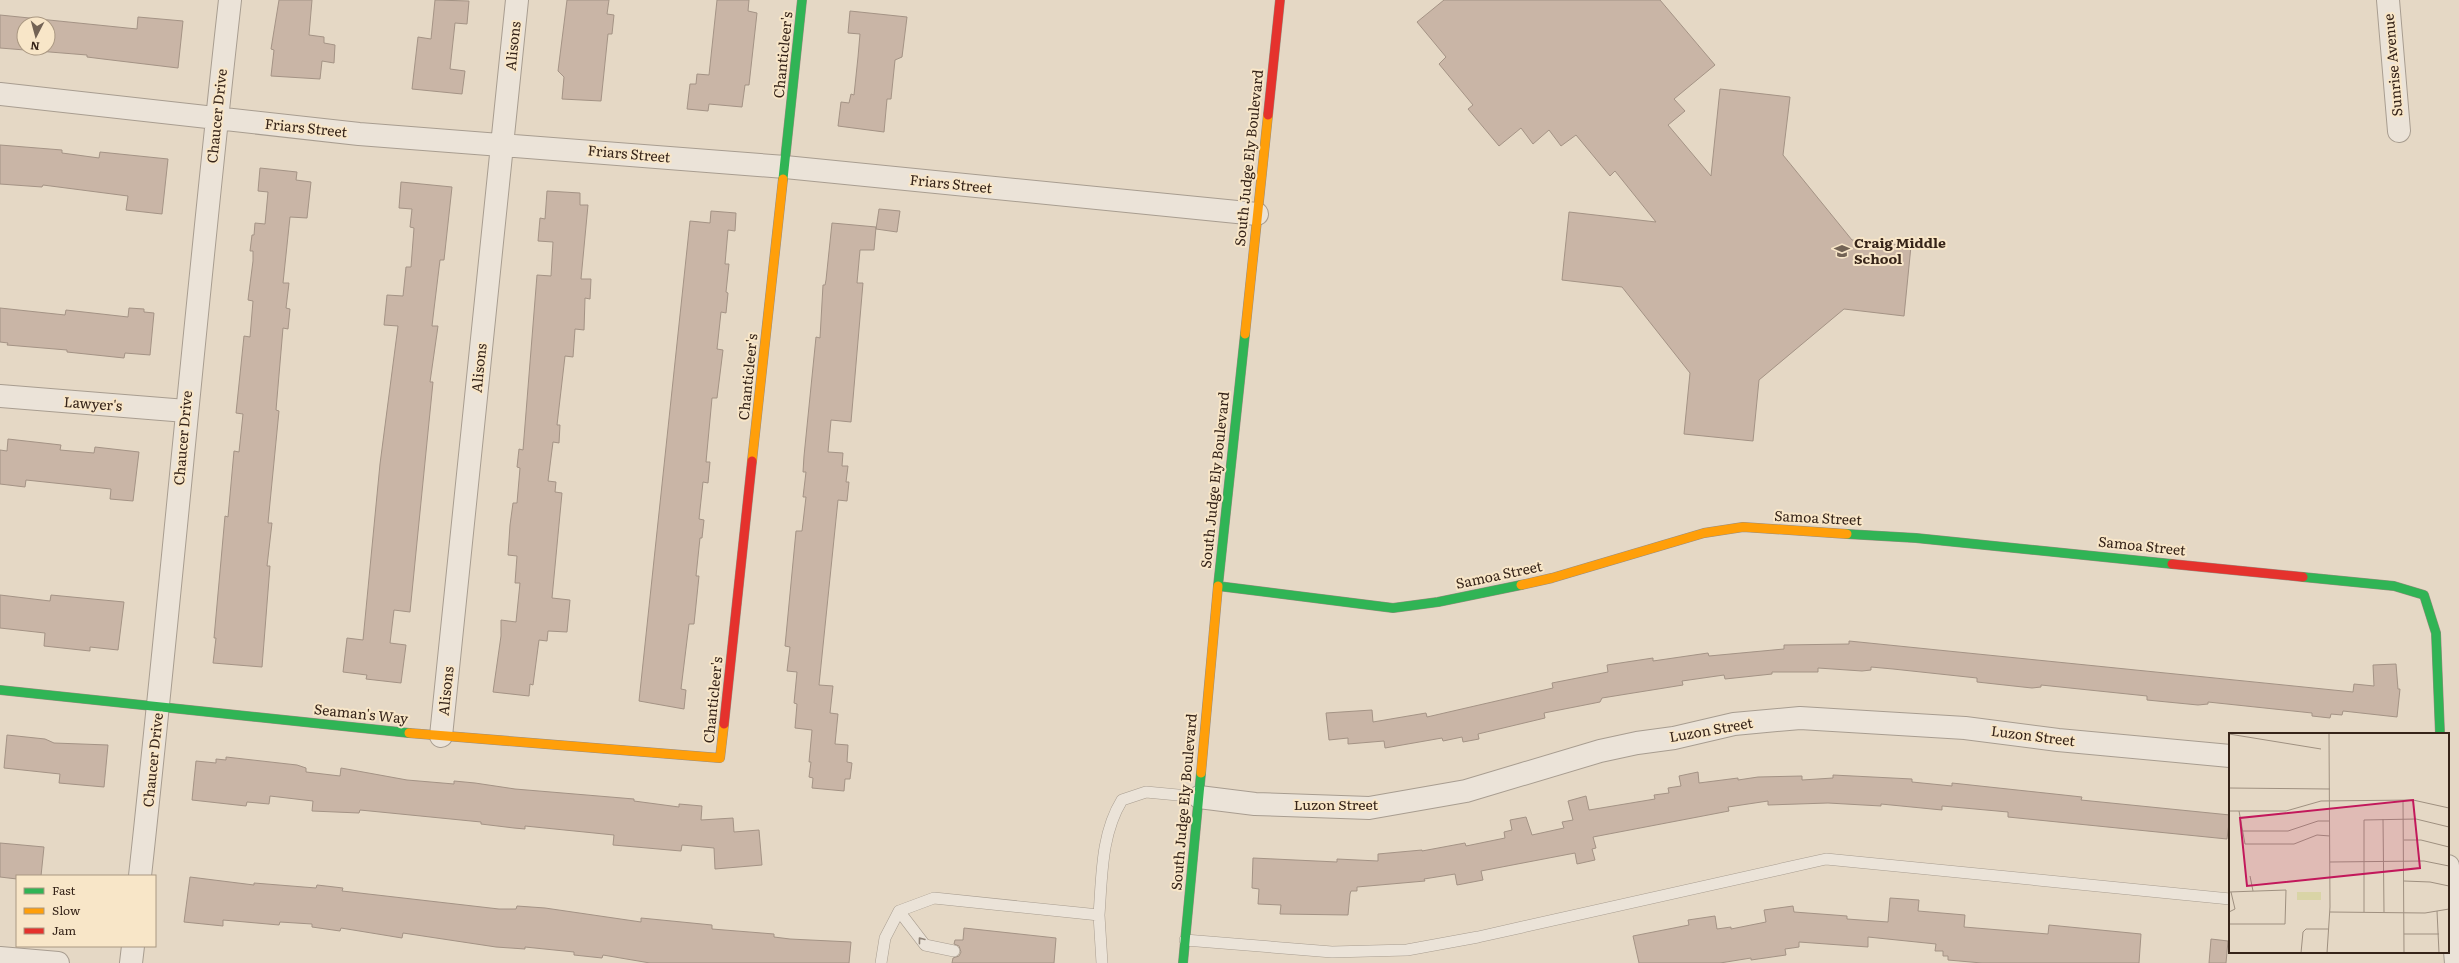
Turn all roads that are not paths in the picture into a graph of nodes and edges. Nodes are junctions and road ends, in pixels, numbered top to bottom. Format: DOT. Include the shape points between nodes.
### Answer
graph roads {
  1 [pos="230,0"];
  2 [pos="517,0"];
  3 [pos="802,0"];
  4 [pos="1280,0"];
  5 [pos="2388,0"];
  6 [pos="0,94"];
  7 [pos="216,119"];
  8 [pos="2399,130"];
  9 [pos="502,144"];
  10 [pos="785,167"];
  11 [pos="1258,214"];
  12 [pos="0,396"];
  13 [pos="186,411"];
  14 [pos="1218,586"];
  15 [pos="0,690"];
  16 [pos="159,707"];
  17 [pos="2440,733"];
  18 [pos="441,736"];
  19 [pos="2229,756"];
  20 [pos="720,758"];
  21 [pos="1199,797"];
  22 [pos="140,875"];
  23 [pos="2449,893"];
  24 [pos="2229,899"];
  25 [pos="899,911"];
  26 [pos="1099,915"];
  27 [pos="2450,920"];
  28 [pos="1185,940"];
  29 [pos="133,947"];
  30 [pos="954,951"];
  31 [pos="0,958"];
  32 [pos="58,963"];
  33 [pos="131,963"];
  34 [pos="881,963"];
  35 [pos="1102,963"];
  36 [pos="1182,963"];
  37 [pos="2456,963"];
  1 -- 7 [label="street, Chaucer Drive"];
  2 -- 9 [label="street, Alisons"];
  3 -- 10 [label="street, Chanticleer's"];
  4 -- 11 [label="street, South Judge Ely Boulevard"];
  5 -- 8 [label="street, Sunrise Avenue"];
  6 -- 7 [label="street, Friars Street"];
  7 -- 9 [label="street, Friars Street" via="359,134"];
  7 -- 13 [label="street, Chaucer Drive"];
  9 -- 10 [label="street, Friars Street"];
  9 -- 18 [label="street, Alisons"];
  10 -- 11 [label="street, Friars Street"];
  10 -- 20 [label="street, Chanticleer's"];
  11 -- 14 [label="street, South Judge Ely Boulevard"];
  12 -- 13 [label="street, Lawyer's"];
  13 -- 16 [label="street, Chaucer Drive"];
  14 -- 17 [label="street, Samoa Street" via="1393,608 1438,602 1552,578 1704,533 1742,527 1916,538 2394,586 2424,595 2436,633"];
  14 -- 21 [label="street, South Judge Ely Boulevard"];
  15 -- 16 [label="street, Seaman's Way"];
  16 -- 18 [label="street, Seaman's Way"];
  16 -- 22 [label="street, Chaucer Drive"];
  18 -- 20 [label="street, Seaman's Way" via="580,749"];
  19 -- 21 [label="street, Luzon Street" via="2058,740 1965,728 1800,718 1734,724 1674,738 1637,743 1600,751 1466,791 1369,808 1255,804"];
  21 -- 26 [label="lane" via="1146,792 1122,800 1114,813 1104,850"];
  21 -- 28 [label="street, South Judge Ely Boulevard"];
  23 -- 27 [label="street"];
  24 -- 28 [label="lane" via="1826,859 1478,937 1407,950 1332,952"];
  25 -- 26 [label="lane" via="934,898"];
  30 -- 25 [label="lane, one-way" via="925,945"];
  25 -- 34 [label="lane" via="885,938"];
  26 -- 35 [label="lane"];
  27 -- 37 [label="street"];
  28 -- 36 [label="street, South Judge Ely Boulevard"];
  29 -- 33 [label="street"];
  31 -- 32 [label="street"];
}
